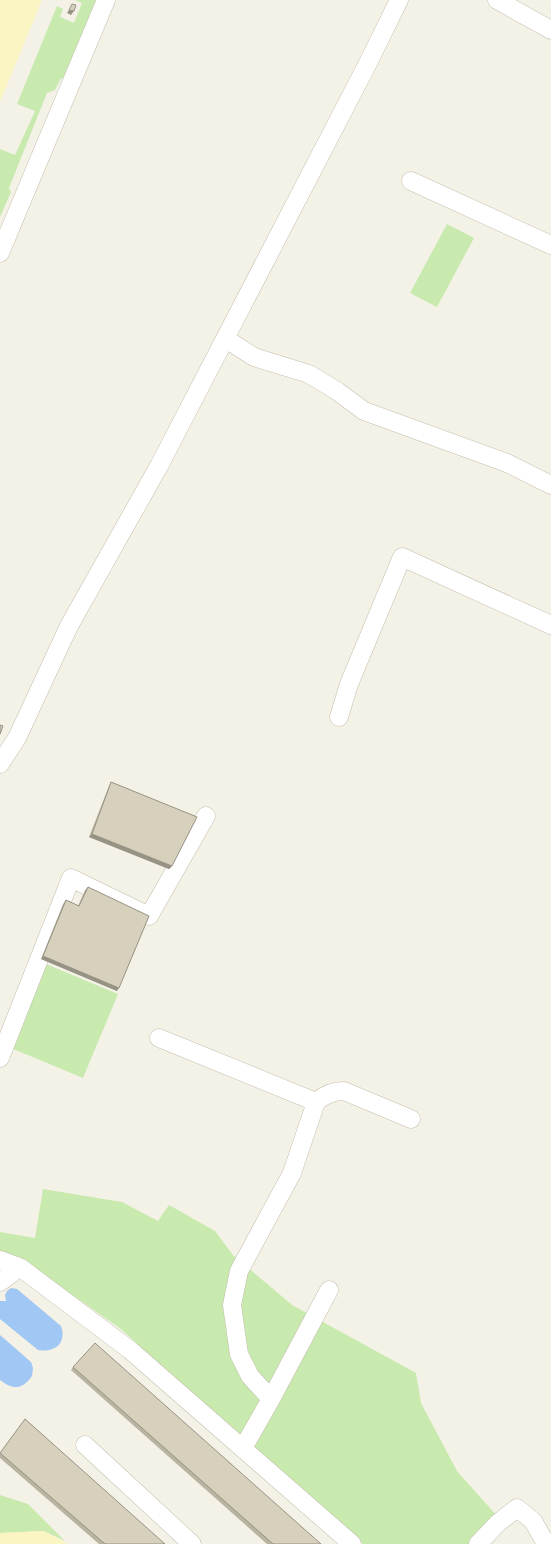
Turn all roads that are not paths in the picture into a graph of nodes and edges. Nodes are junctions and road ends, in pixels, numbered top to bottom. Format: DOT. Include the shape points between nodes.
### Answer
graph roads {
  1 [pos="106,0"];
  2 [pos="399,0"];
  3 [pos="497,0"];
  4 [pos="551,30"];
  5 [pos="411,181"];
  6 [pos="551,245"];
  7 [pos="0,253"];
  8 [pos="226,339"];
  9 [pos="551,485"];
  10 [pos="551,625"];
  11 [pos="339,717"];
  12 [pos="0,764"];
  13 [pos="206,816"];
  14 [pos="159,1038"];
  15 [pos="0,1058"];
  16 [pos="316,1102"];
  17 [pos="411,1118"];
  18 [pos="0,1260"];
  19 [pos="17,1266"];
  20 [pos="0,1282"];
  21 [pos="329,1290"];
  22 [pos="271,1399"];
  23 [pos="85,1445"];
  24 [pos="243,1448"];
  25 [pos="192,1544"];
  26 [pos="352,1544"];
  27 [pos="478,1544"];
  28 [pos="545,1544"];
  1 -- 7 [label="street"];
  2 -- 8 [label="street"];
  3 -- 4 [label="street"];
  5 -- 6 [label="street"];
  8 -- 9 [label="street" via="254,357 308,374 364,412 507,463"];
  8 -- 12 [label="street" via="159,466 68,626 17,738"];
  10 -- 11 [label="street" via="402,557 349,684"];
  13 -- 15 [label="street" via="149,916 71,878"];
  14 -- 16 [label="street"];
  16 -- 17 [label="street" via="335,1091 344,1092"];
  16 -- 22 [label="street" via="292,1173 239,1271 232,1304 239,1354 250,1376"];
  18 -- 19 [label="street"];
  19 -- 20 [label="street"];
  19 -- 24 [label="street" via="130,1350"];
  21 -- 22 [label="street"];
  22 -- 24 [label="street"];
  23 -- 25 [label="street"];
  24 -- 26 [label="street"];
  27 -- 28 [label="street" via="498,1522 517,1508 533,1522"];
}
